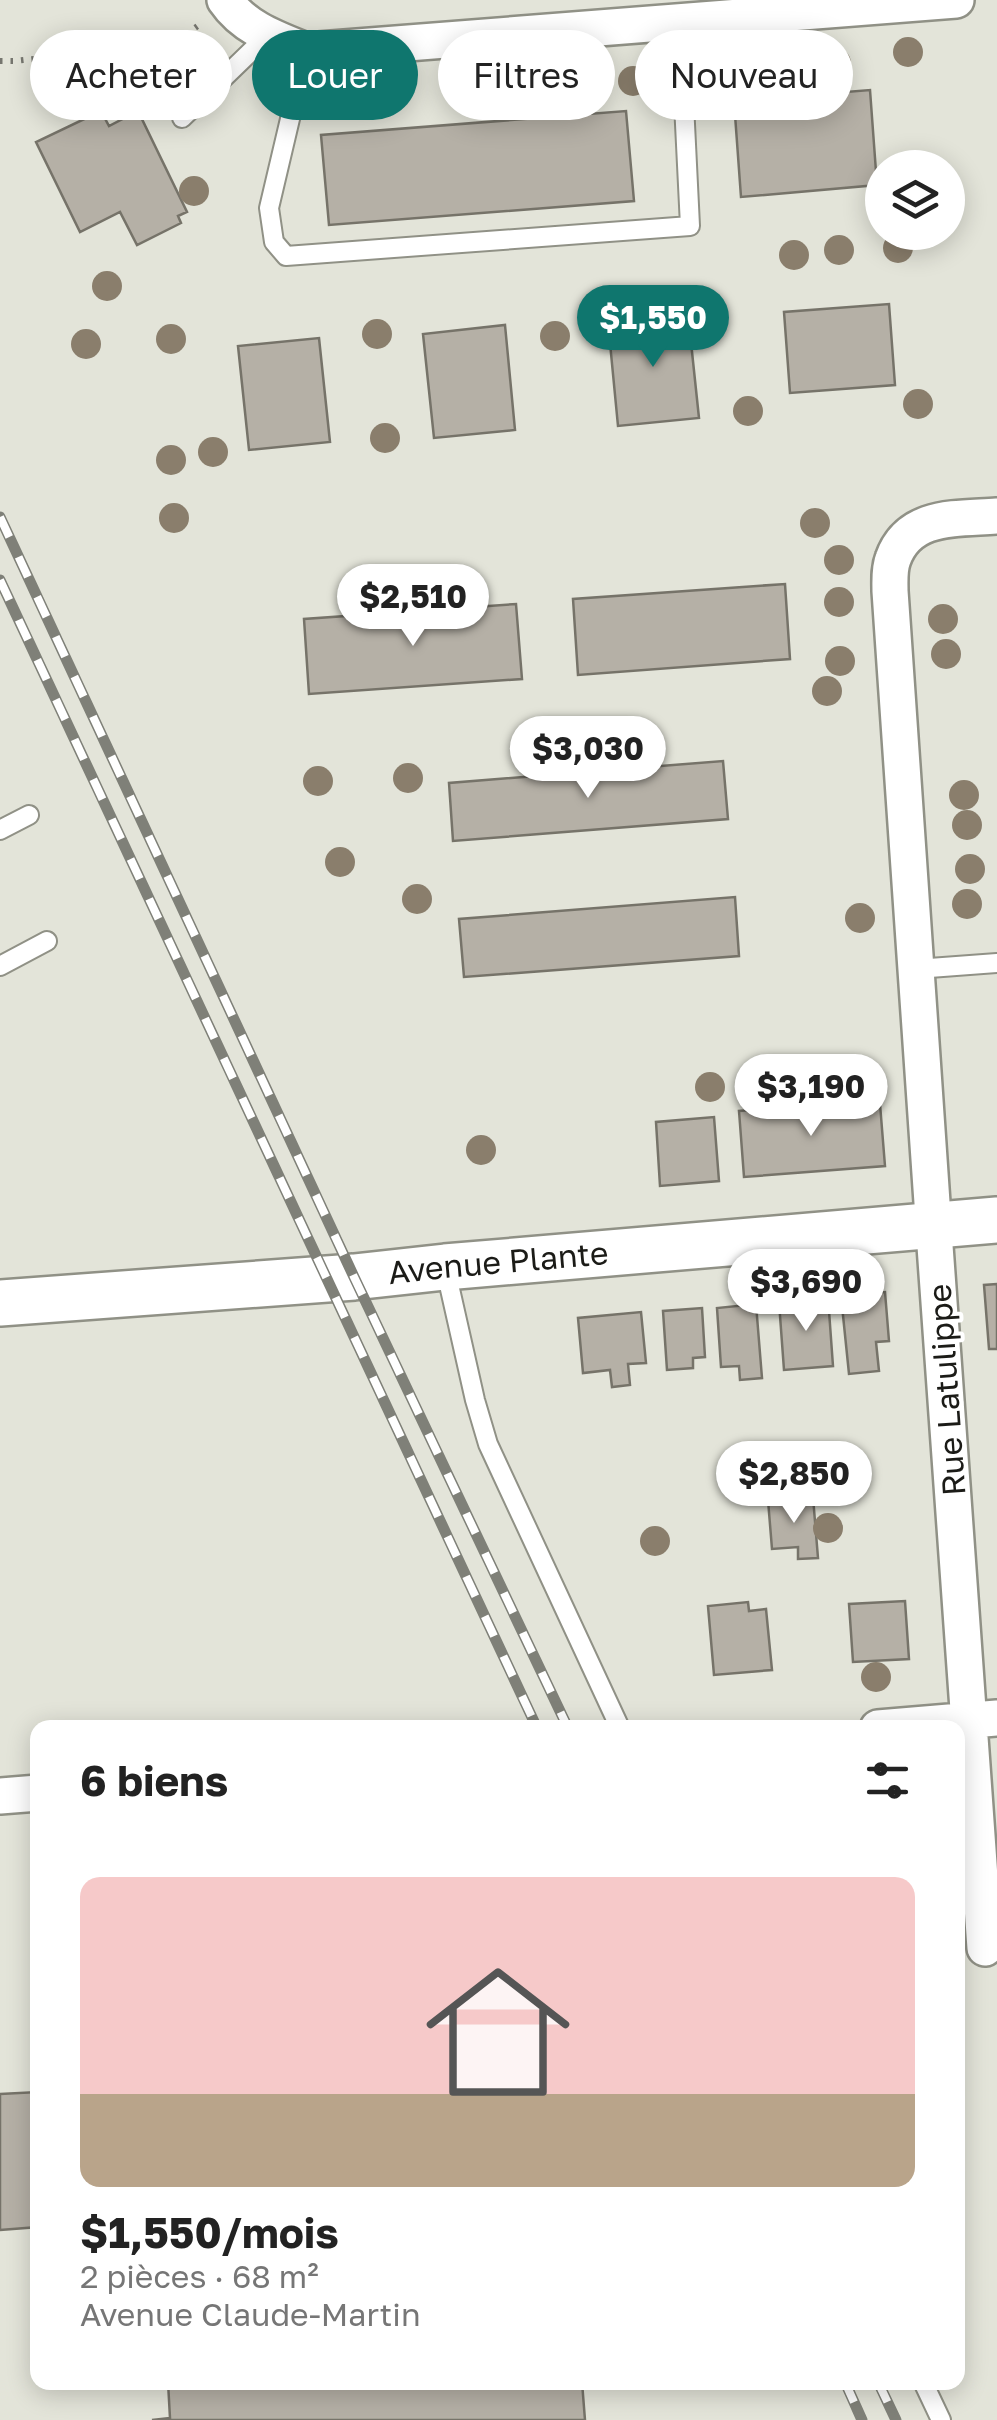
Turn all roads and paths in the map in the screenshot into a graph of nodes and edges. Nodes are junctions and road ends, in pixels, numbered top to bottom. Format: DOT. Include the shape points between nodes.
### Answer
graph roads {
  1 [pos="956,0"];
  2 [pos="920,1"];
  3 [pos="241,15"];
  4 [pos="680,22"];
  5 [pos="268,30"];
  6 [pos="418,42"];
  7 [pos="0,60"];
  8 [pos="290,120"];
  9 [pos="997,516"];
  10 [pos="28,816"];
  11 [pos="0,830"];
  12 [pos="47,940"];
  13 [pos="997,963"];
  14 [pos="0,966"];
  15 [pos="916,968"];
  16 [pos="997,1220"];
  17 [pos="935,1224"];
  18 [pos="445,1266"];
  19 [pos="0,1303"];
  20 [pos="984,1719"];
  21 [pos="616,1720"];
  22 [pos="30,1794"];
  23 [pos="0,1796"];
  24 [pos="985,1948"];
  25 [pos="928,2390"];
  26 [pos="941,2420"];
  1 -- 2 [label="street"];
  2 -- 4 [label="street"];
  3 -- 5 [label="street"];
  3 -- 7 [label="path" via="115,50"];
  4 -- 6 [label="street"];
  4 -- 8 [label="lane" via="690,226 286,256 274,242 270,208"];
  9 -- 15 [label="street, Rue Latulippe" via="927,523 904,536 892,562"];
  10 -- 11 [label="lane"];
  12 -- 14 [label="lane"];
  13 -- 15 [label="lane"];
  15 -- 17 [label="street, Rue Latulippe"];
  16 -- 17 [label="street, Avenue Plante"];
  17 -- 18 [label="street, Avenue Plante"];
  17 -- 20 [label="street, Rue Latulippe"];
  18 -- 19 [label="street, Avenue Plante"];
  18 -- 21 [label="lane" via="488,1444"];
  20 -- 24 [label="street, Rue Latulippe"];
  22 -- 23 [label="street"];
  25 -- 26 [label="lane"];
}
